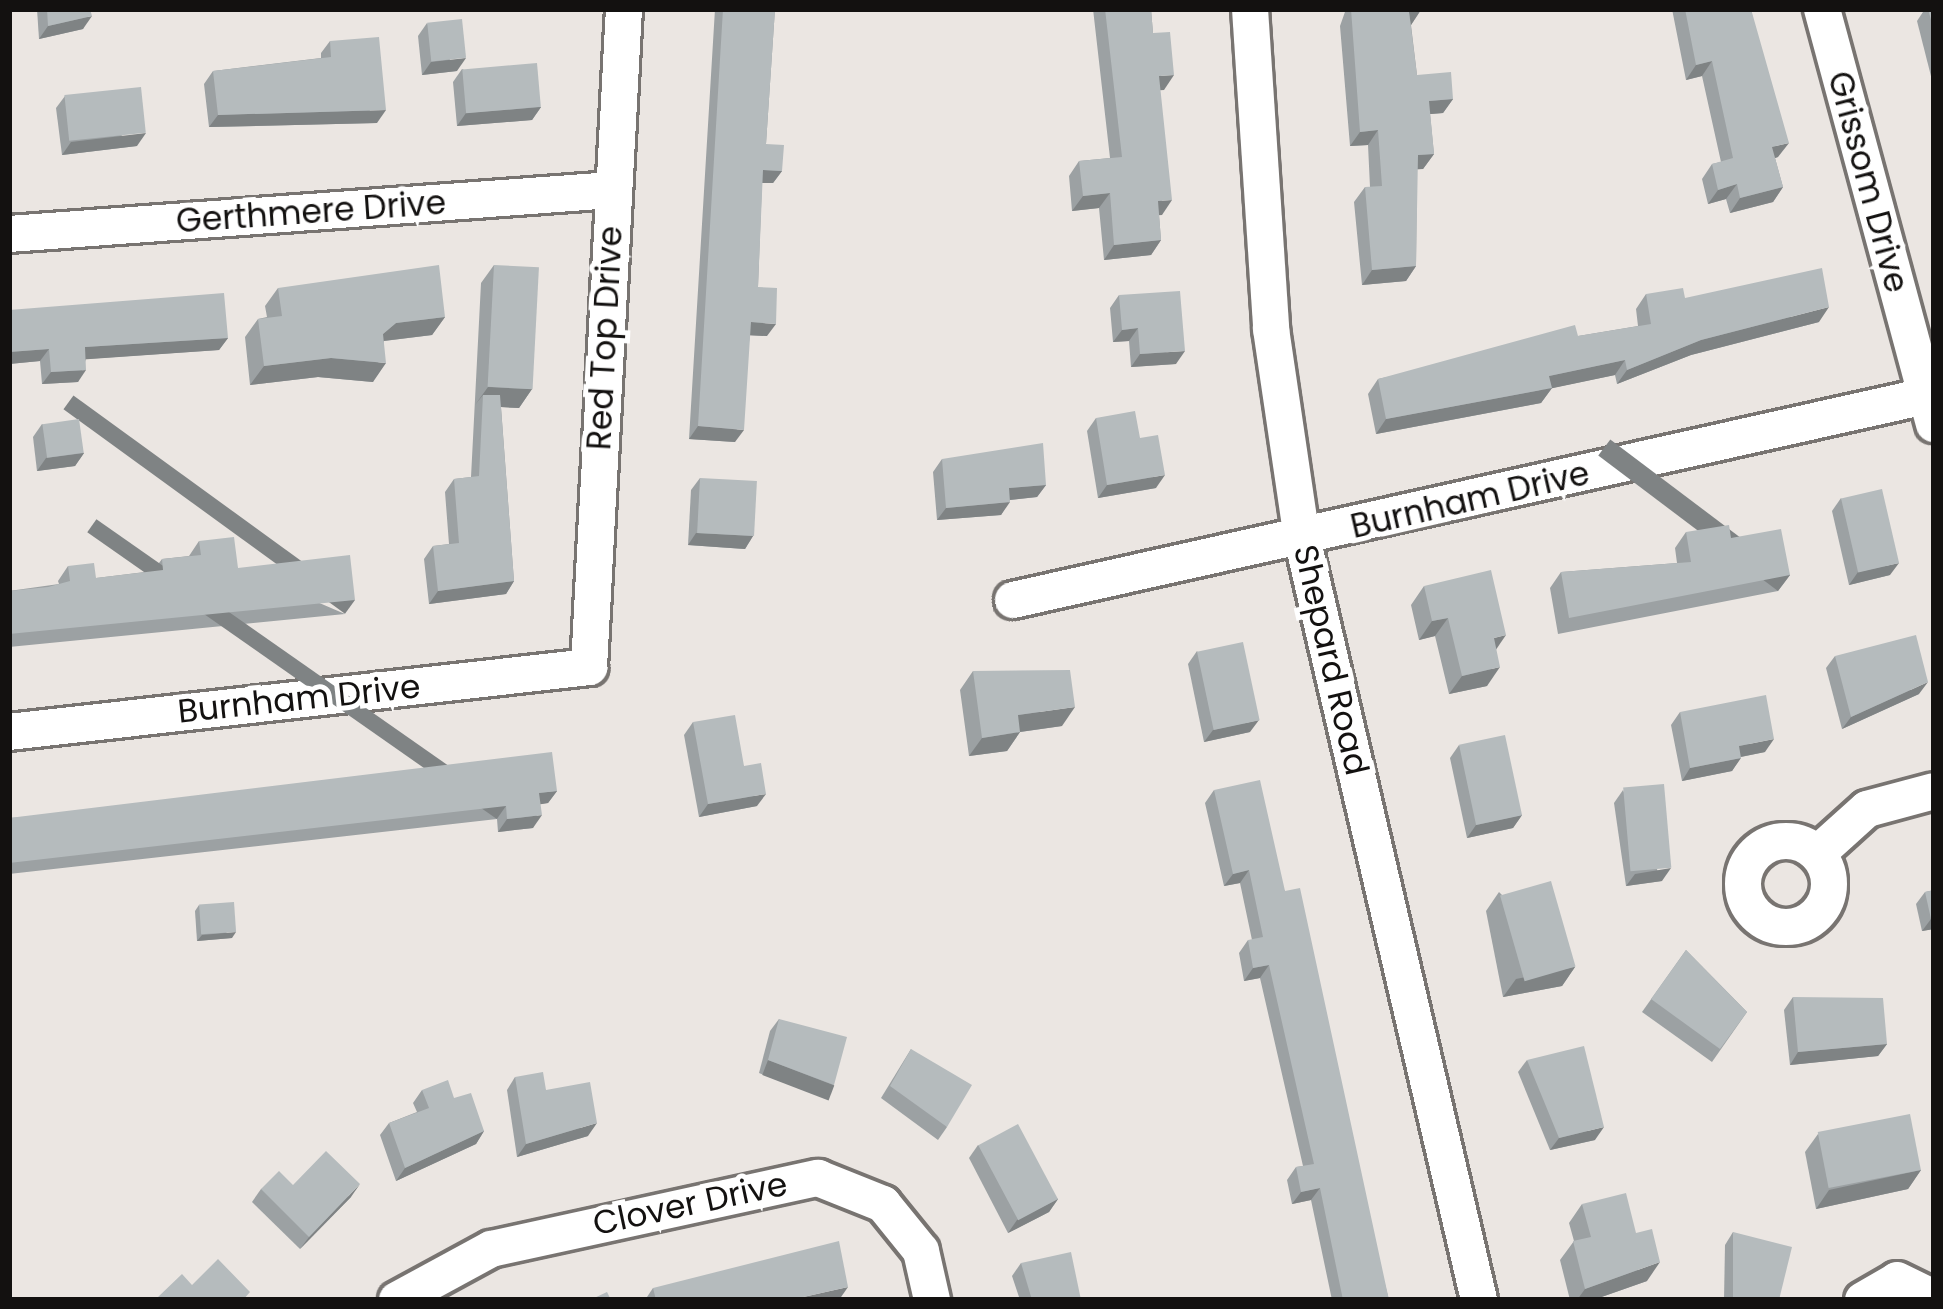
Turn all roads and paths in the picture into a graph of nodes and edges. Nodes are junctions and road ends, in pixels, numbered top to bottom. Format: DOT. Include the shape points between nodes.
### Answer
graph roads {
  1 [pos="624,9"];
  2 [pos="1250,9"];
  3 [pos="1822,9"];
  4 [pos="612,190"];
  5 [pos="9,234"];
  6 [pos="1930,410"];
  7 [pos="1302,538"];
  8 [pos="1013,599"];
  9 [pos="589,667"];
  10 [pos="9,732"];
  11 [pos="1934,790"];
  12 [pos="1817,854"];
  13 [pos="421,1293"];
  14 [pos="1934,1298"];
  15 [pos="932,1300"];
  16 [pos="1479,1300"];
  17 [pos="1863,1300"];
  1 -- 4 [label="street, Red Top Drive"];
  2 -- 7 [label="street, Shepard Road" via="1271,329"];
  3 -- 6 [label="street, Grissom Drive"];
  4 -- 5 [label="street, Gerthmere Drive"];
  4 -- 9 [label="street, Red Top Drive"];
  6 -- 7 [label="street, Burnham Drive"];
  7 -- 8 [label="street, Burnham Drive"];
  7 -- 16 [label="street, Shepard Road"];
  9 -- 10 [label="street, Burnham Drive"];
  11 -- 12 [label="street" via="1867,809"];
  13 -- 15 [label="street, Clover Drive" via="491,1249 818,1178 883,1204 920,1251"];
  14 -- 17 [label="street" via="1898,1280"];
}
